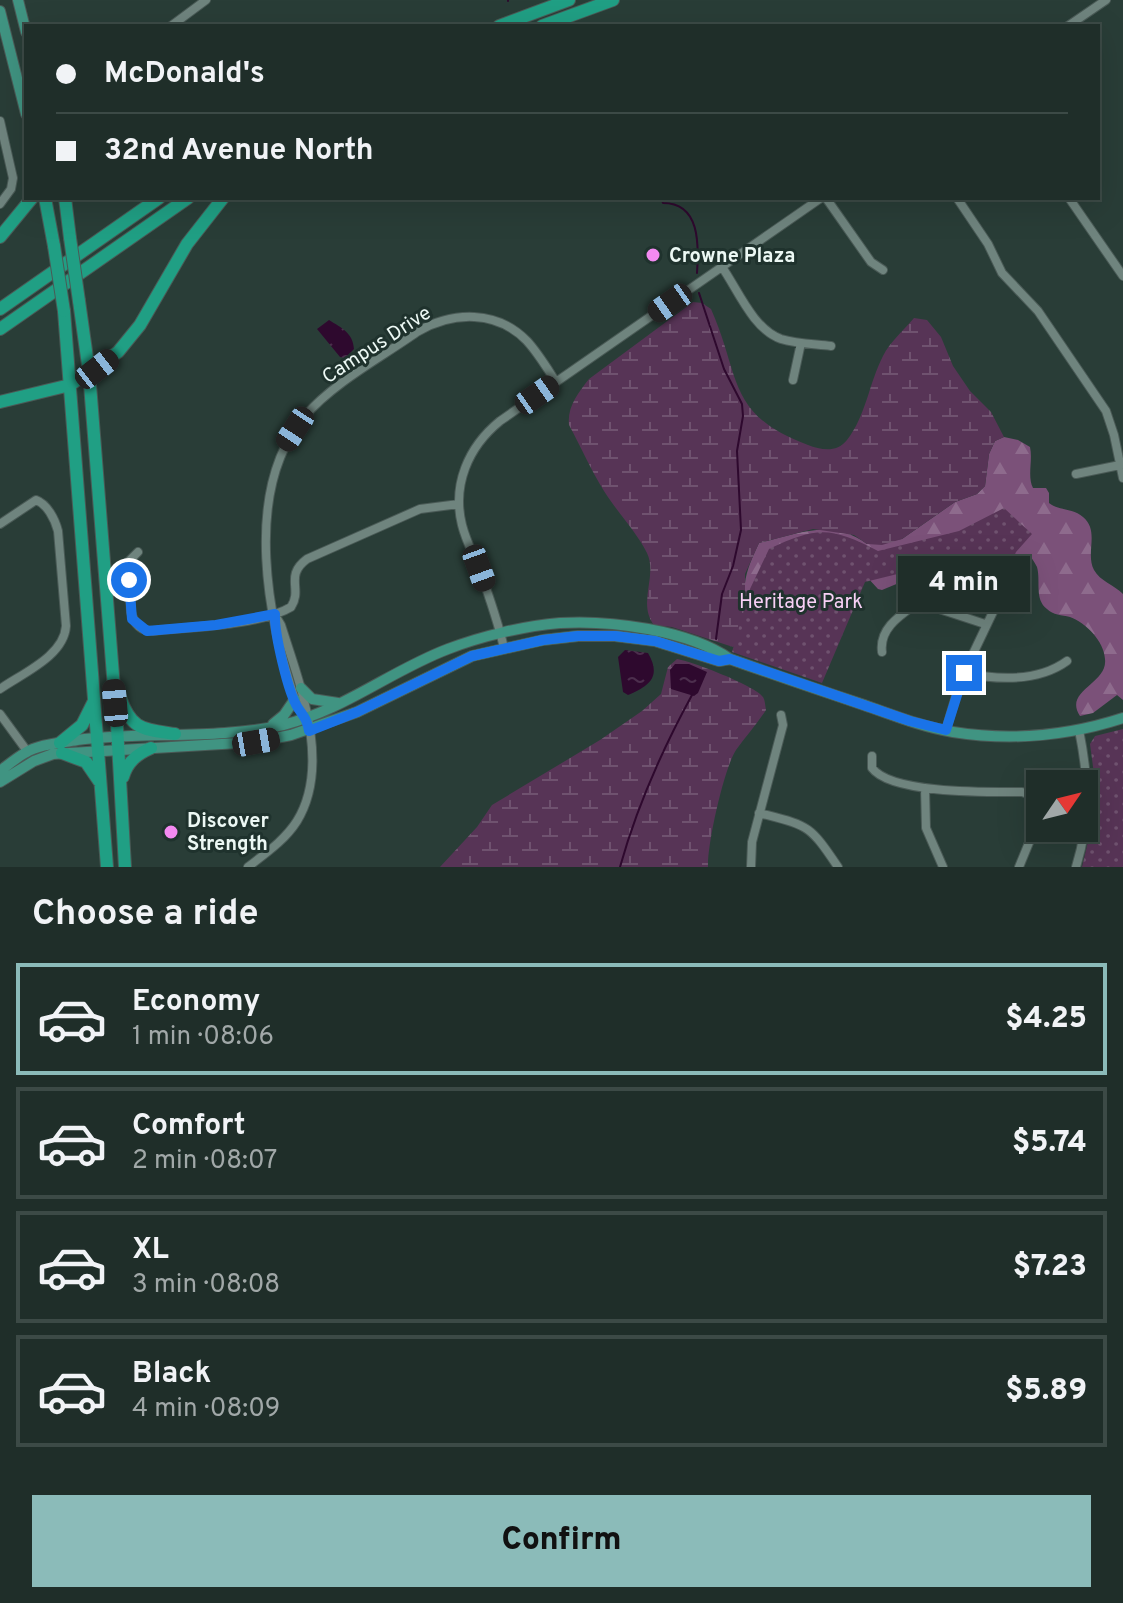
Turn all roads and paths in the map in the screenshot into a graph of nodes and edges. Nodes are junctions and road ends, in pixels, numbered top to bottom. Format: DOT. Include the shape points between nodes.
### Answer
graph roads {
  1 [pos="18,0"];
  2 [pos="206,0"];
  3 [pos="569,0"];
  4 [pos="613,0"];
  5 [pos="1106,0"];
  6 [pos="0,11"];
  7 [pos="24,24"];
  8 [pos="174,24"];
  9 [pos="504,24"];
  10 [pos="547,24"];
  11 [pos="1071,24"];
  12 [pos="24,106"];
  13 [pos="0,121"];
  14 [pos="30,200"];
  15 [pos="45,200"];
  16 [pos="65,200"];
  17 [pos="156,200"];
  18 [pos="185,200"];
  19 [pos="221,200"];
  20 [pos="820,200"];
  21 [pos="824,200"];
  22 [pos="958,200"];
  23 [pos="1070,200"];
  24 [pos="0,204"];
  25 [pos="3,231"];
  26 [pos="722,267"];
  27 [pos="883,270"];
  28 [pos="1123,276"];
  29 [pos="0,309"];
  30 [pos="0,329"];
  31 [pos="801,343"];
  32 [pos="831,346"];
  33 [pos="89,372"];
  34 [pos="793,380"];
  35 [pos="556,382"];
  36 [pos="70,385"];
  37 [pos="0,402"];
  38 [pos="1123,424"];
  39 [pos="1112,427"];
  40 [pos="1120,465"];
  41 [pos="1076,474"];
  42 [pos="1123,478"];
  43 [pos="459,504"];
  44 [pos="0,524"];
  45 [pos="138,552"];
  46 [pos="1002,593"];
  47 [pos="275,614"];
  48 [pos="985,624"];
  49 [pos="501,634"];
  50 [pos="504,648"];
  51 [pos="882,652"];
  52 [pos="730,659"];
  53 [pos="1067,661"];
  54 [pos="964,673"];
  55 [pos="114,681"];
  56 [pos="301,688"];
  57 [pos="0,689"];
  58 [pos="295,699"];
  59 [pos="94,700"];
  60 [pos="340,704"];
  61 [pos="0,714"];
  62 [pos="781,715"];
  63 [pos="306,716"];
  64 [pos="1123,718"];
  65 [pos="268,727"];
  66 [pos="946,730"];
  67 [pos="1079,730"];
  68 [pos="309,731"];
  69 [pos="175,734"];
  70 [pos="118,735"];
  71 [pos="96,744"];
  72 [pos="61,748"];
  73 [pos="151,748"];
  74 [pos="119,749"];
  75 [pos="27,751"];
  76 [pos="872,756"];
  77 [pos="0,771"];
  78 [pos="0,782"];
  79 [pos="101,783"];
  80 [pos="121,784"];
  81 [pos="925,788"];
  82 [pos="1026,794"];
  83 [pos="759,813"];
  84 [pos="1029,842"];
  85 [pos="107,867"];
  86 [pos="125,867"];
  87 [pos="248,867"];
  88 [pos="751,867"];
  89 [pos="838,867"];
  90 [pos="943,867"];
  91 [pos="1019,867"];
  92 [pos="1076,867"];
  1 -- 7 [label="main road"];
  2 -- 8 [label="street"];
  3 -- 9 [label="highway"];
  4 -- 10 [label="highway"];
  5 -- 11 [label="street"];
  6 -- 12 [label="main road"];
  13 -- 24 [label="street" via="13,178"];
  14 -- 25 [label="highway"];
  15 -- 36 [label="highway, bridge"];
  16 -- 33 [label="highway, bridge"];
  17 -- 29 [label="highway"];
  18 -- 30 [label="highway"];
  19 -- 33 [label="highway" via="187,244 125,345"];
  20 -- 26 [label="street"];
  21 -- 27 [label="street" via="871,262"];
  22 -- 39 [label="street" via="1002,273 1038,311"];
  23 -- 28 [label="street"];
  26 -- 31 [label="street" via="762,327"];
  26 -- 35 [label="street"];
  31 -- 32 [label="street"];
  31 -- 34 [label="street"];
  33 -- 36 [label="highway"];
  33 -- 55 [label="highway"];
  35 -- 43 [label="street" via="479,441 464,467"];
  35 -- 47 [label="street, Campus Drive" via="518,333 481,317 455,316 417,332 318,402 285,444 269,495 267,554"];
  36 -- 37 [label="highway"];
  36 -- 59 [label="highway"];
  38 -- 39 [label="street"];
  39 -- 40 [label="street"];
  40 -- 41 [label="street"];
  40 -- 42 [label="street"];
  43 -- 47 [label="street" via="420,509 307,559 294,575 294,602"];
  43 -- 49 [label="street" via="462,527"];
  44 -- 57 [label="street" via="38,500 52,516 58,531 66,626 57,649"];
  45 -- 47 [label="street" via="129,566 132,619 141,628 208,626"];
  46 -- 48 [label="street"];
  47 -- 56 [label="street, Campus Drive"];
  47 -- 58 [label="street, Campus Drive"];
  48 -- 51 [label="street" via="916,604 887,629 880,640"];
  48 -- 54 [label="street"];
  49 -- 50 [label="street"];
  49 -- 52 [label="main road" via="560,623 620,626 676,636"];
  49 -- 60 [label="main road" via="447,649"];
  50 -- 52 [label="main road" via="615,636 655,641 719,661"];
  50 -- 68 [label="main road" via="472,656"];
  52 -- 66 [label="main road"];
  53 -- 54 [label="street" via="1054,671 1029,676"];
  54 -- 66 [label="street"];
  55 -- 69 [label="highway" via="133,723"];
  55 -- 70 [label="highway"];
  56 -- 60 [label="main road" via="312,699"];
  56 -- 63 [label="street, Campus Drive"];
  58 -- 63 [label="street, Campus Drive"];
  58 -- 65 [label="main road"];
  59 -- 71 [label="highway"];
  59 -- 72 [label="highway" via="82,725"];
  60 -- 63 [label="main road"];
  61 -- 75 [label="street"];
  62 -- 83 [label="street" via="783,725"];
  63 -- 65 [label="main road"];
  63 -- 68 [label="street, Campus Drive"];
  64 -- 67 [label="main road"];
  65 -- 69 [label="main road"];
  66 -- 67 [label="main road" via="1009,737"];
  67 -- 92 [label="street" via="1088,784"];
  68 -- 73 [label="main road" via="256,742"];
  68 -- 87 [label="street, Campus Drive" via="312,779 304,807 289,832"];
  69 -- 70 [label="main road"];
  70 -- 71 [label="main road"];
  70 -- 74 [label="highway"];
  71 -- 72 [label="main road"];
  71 -- 74 [label="main road"];
  71 -- 79 [label="highway"];
  72 -- 75 [label="main road"];
  72 -- 78 [label="main road"];
  72 -- 79 [label="highway" via="86,762"];
  73 -- 74 [label="main road"];
  73 -- 80 [label="highway" via="131,761"];
  74 -- 80 [label="highway"];
  75 -- 77 [label="main road"];
  76 -- 81 [label="street" via="872,768 880,776"];
  79 -- 85 [label="highway"];
  80 -- 86 [label="highway"];
  81 -- 82 [label="street"];
  81 -- 90 [label="street" via="926,828"];
  83 -- 88 [label="street"];
  83 -- 89 [label="street" via="806,827"];
  84 -- 91 [label="street"];
}
